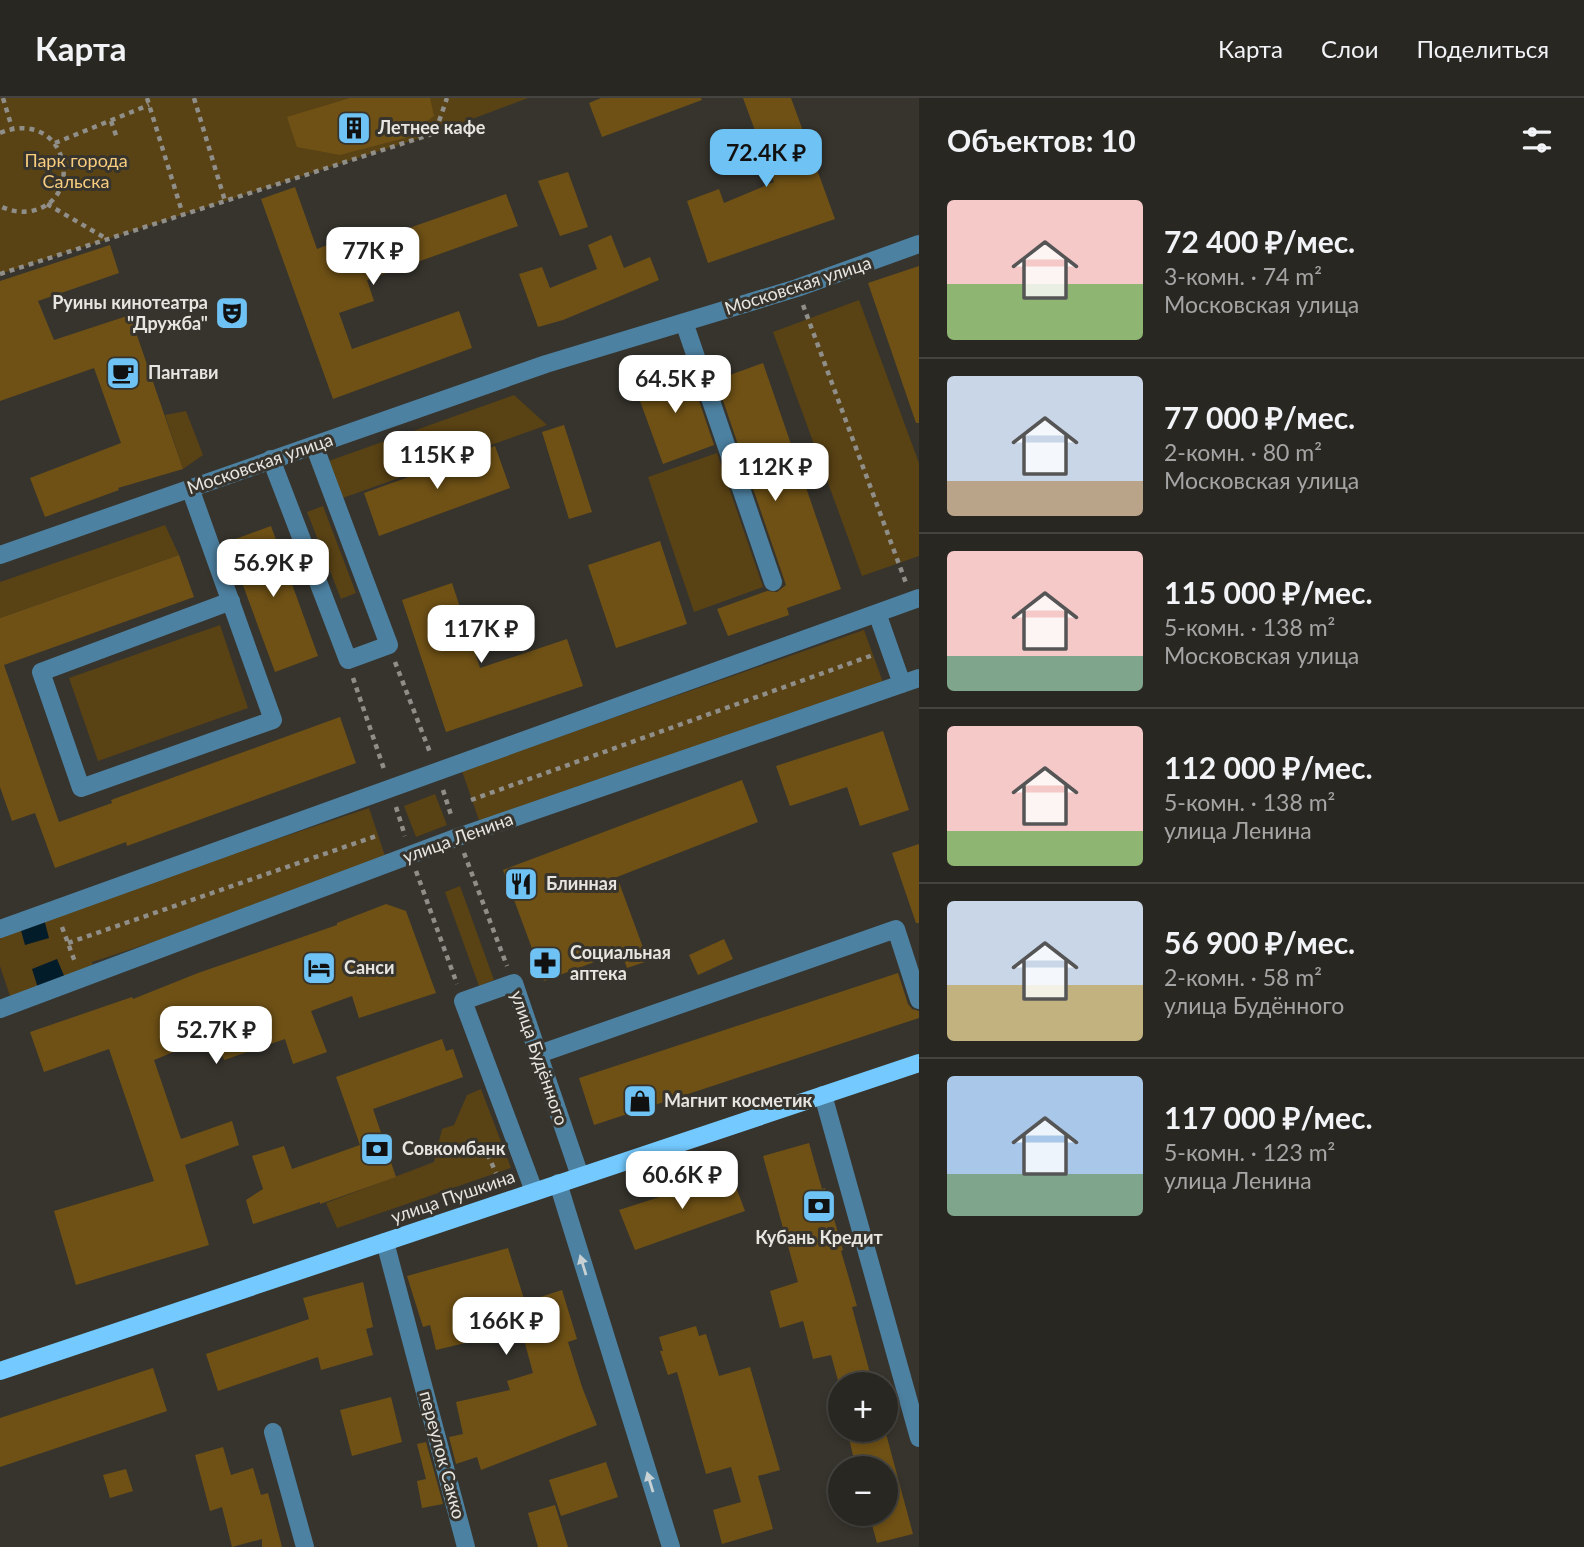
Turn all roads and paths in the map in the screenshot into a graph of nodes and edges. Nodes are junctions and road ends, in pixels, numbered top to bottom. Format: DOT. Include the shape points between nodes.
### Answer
graph roads {
  1 [pos="3,98"];
  2 [pos="147,98"];
  3 [pos="194,98"];
  4 [pos="447,98"];
  5 [pos="149,105"];
  6 [pos="111,121"];
  7 [pos="12,128"];
  8 [pos="0,133"];
  9 [pos="117,138"];
  10 [pos="55,143"];
  11 [pos="225,201"];
  12 [pos="47,204"];
  13 [pos="0,206"];
  14 [pos="183,215"];
  15 [pos="107,239"];
  16 [pos="919,244"];
  17 [pos="0,274"];
  18 [pos="797,288"];
  19 [pos="684,322"];
  20 [pos="314,445"];
  21 [pos="271,459"];
  22 [pos="190,488"];
  23 [pos="0,555"];
  24 [pos="773,582"];
  25 [pos="916,599"];
  26 [pos="231,601"];
  27 [pos="877,613"];
  28 [pos="389,645"];
  29 [pos="890,648"];
  30 [pos="348,660"];
  31 [pos="911,681"];
  32 [pos="437,772"];
  33 [pos="390,789"];
  34 [pos="471,800"];
  35 [pos="379,835"];
  36 [pos="458,837"];
  37 [pos="411,855"];
  38 [pos="55,909"];
  39 [pos="0,929"];
  40 [pos="68,943"];
  41 [pos="81,979"];
  42 [pos="514,983"];
  43 [pos="919,1000"];
  44 [pos="463,1001"];
  45 [pos="0,1009"];
  46 [pos="539,1054"];
  47 [pos="919,1063"];
  48 [pos="823,1095"];
  49 [pos="478,1150"];
  50 [pos="496,1173"];
  51 [pos="580,1176"];
  52 [pos="558,1183"];
  53 [pos="534,1191"];
  54 [pos="385,1242"];
  55 [pos="0,1371"];
  56 [pos="273,1432"];
  57 [pos="919,1438"];
  58 [pos="305,1547"];
  59 [pos="466,1547"];
  60 [pos="671,1547"];
  1 -- 7 [label="path"];
  2 -- 5 [label="path"];
  3 -- 11 [label="path"];
  4 -- 11 [label="path" via="435,133"];
  5 -- 6 [label="path"];
  5 -- 14 [label="path"];
  6 -- 9 [label="path"];
  6 -- 10 [label="path"];
  7 -- 8 [label="path"];
  7 -- 10 [label="path" via="36,129"];
  10 -- 12 [label="path" via="64,169 62,182"];
  11 -- 14 [label="path"];
  12 -- 13 [label="path" via="20,212"];
  12 -- 15 [label="path"];
  14 -- 15 [label="path"];
  15 -- 17 [label="path"];
  16 -- 18 [label="street, Московская улица"];
  18 -- 19 [label="street, Московская улица"];
  18 -- 25 [label="path"];
  19 -- 20 [label="street, Московская улица" via="546,364"];
  19 -- 24 [label="street"];
  20 -- 21 [label="street, Московская улица"];
  20 -- 28 [label="street"];
  21 -- 22 [label="street, Московская улица"];
  21 -- 30 [label="street"];
  22 -- 23 [label="street, Московская улица"];
  22 -- 26 [label="street"];
  25 -- 27 [label="street"];
  26 -- 26 [label="street" via="273,720 81,788 41,671"];
  27 -- 29 [label="street"];
  27 -- 32 [label="street"];
  28 -- 30 [label="street"];
  28 -- 32 [label="path"];
  29 -- 31 [label="street"];
  29 -- 34 [label="path"];
  30 -- 33 [label="path"];
  31 -- 36 [label="street, улица Ленина"];
  32 -- 33 [label="street"];
  32 -- 36 [label="path"];
  33 -- 37 [label="path"];
  33 -- 38 [label="street"];
  35 -- 40 [label="path"];
  36 -- 37 [label="street, улица Ленина"];
  36 -- 42 [label="path"];
  37 -- 41 [label="street, улица Ленина"];
  37 -- 44 [label="path"];
  38 -- 39 [label="street"];
  38 -- 40 [label="path"];
  40 -- 41 [label="path"];
  41 -- 45 [label="street, улица Ленина"];
  42 -- 44 [label="street, улица Будённого"];
  42 -- 46 [label="street, улица Будённого"];
  43 -- 46 [label="street" via="896,929"];
  44 -- 53 [label="street"];
  46 -- 51 [label="street, улица Будённого"];
  47 -- 48 [label="main road, улица Пушкина"];
  48 -- 51 [label="main road, улица Пушкина"];
  48 -- 57 [label="street"];
  49 -- 50 [label="path" via="488,1155"];
  51 -- 52 [label="main road, улица Пушкина"];
  52 -- 53 [label="main road, улица Пушкина"];
  60 -- 52 [label="street, one-way"];
  53 -- 54 [label="main road, улица Пушкина"];
  54 -- 55 [label="main road, улица Пушкина"];
  54 -- 59 [label="street, переулок Сакко"];
  56 -- 58 [label="street"];
}
